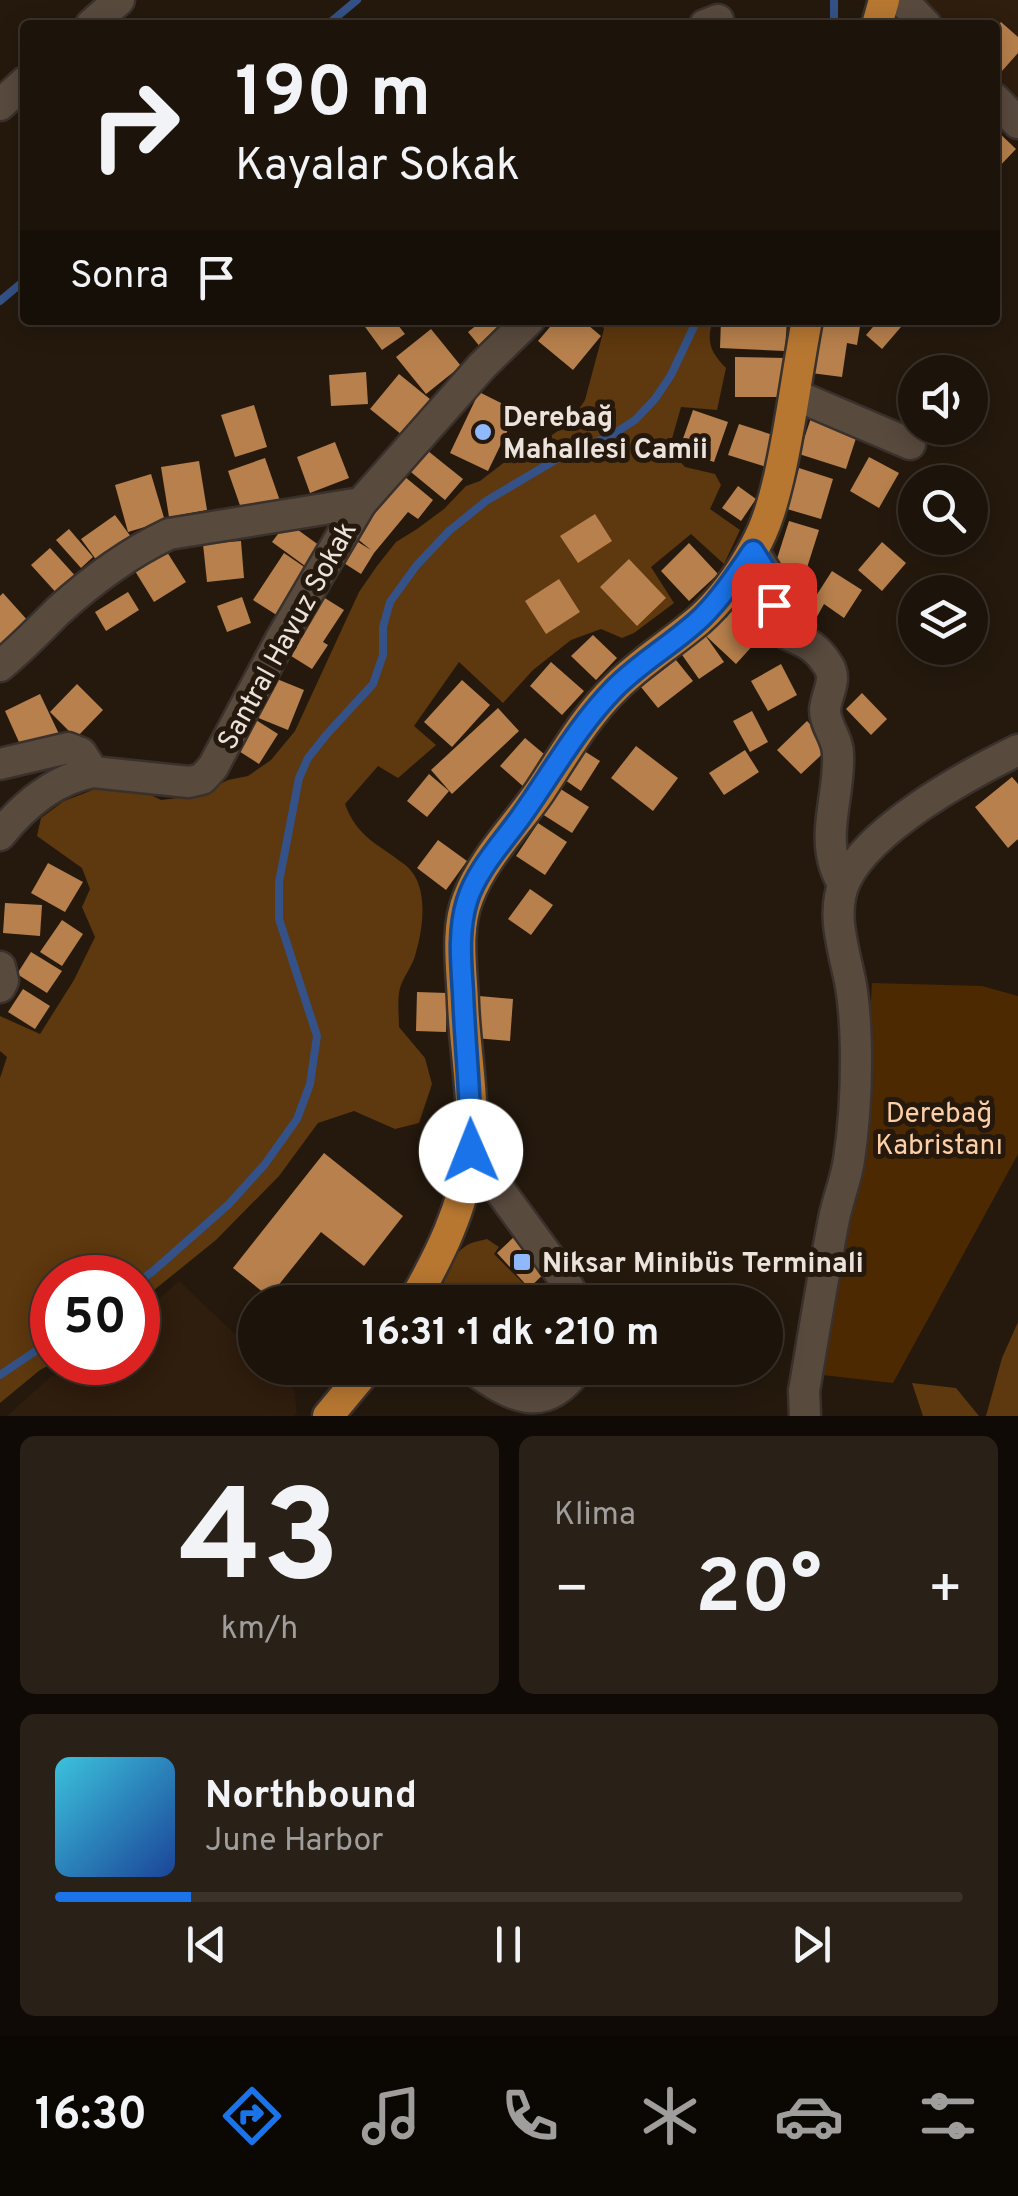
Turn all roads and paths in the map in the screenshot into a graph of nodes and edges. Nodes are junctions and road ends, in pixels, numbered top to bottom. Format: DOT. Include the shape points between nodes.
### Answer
graph roads {
  1 [pos="119,0"];
  2 [pos="902,0"];
  3 [pos="97,20"];
  4 [pos="921,20"];
  5 [pos="20,87"];
  6 [pos="1000,104"];
  7 [pos="0,106"];
  8 [pos="1018,123"];
  9 [pos="524,325"];
  10 [pos="806,325"];
  11 [pos="795,395"];
  12 [pos="898,439"];
  13 [pos="360,502"];
  14 [pos="753,551"];
  15 [pos="0,666"];
  16 [pos="1018,750"];
  17 [pos="0,764"];
  18 [pos="92,772"];
  19 [pos="0,835"];
  20 [pos="843,885"];
  21 [pos="0,967"];
  22 [pos="0,987"];
  23 [pos="471,1151"];
  24 [pos="422,1285"];
  25 [pos="567,1285"];
  26 [pos="354,1385"];
  27 [pos="495,1385"];
  28 [pos="567,1385"];
  29 [pos="328,1416"];
  30 [pos="805,1416"];
  1 -- 3 [label="street"];
  2 -- 4 [label="street"];
  5 -- 7 [label="street"];
  6 -- 8 [label="street"];
  9 -- 13 [label="street"];
  10 -- 11 [label="main road"];
  11 -- 12 [label="street"];
  11 -- 14 [label="main road" via="768,520"];
  13 -- 15 [label="street" via="169,534 118,564"];
  13 -- 18 [label="street, Santral Havuz Sokak" via="202,779"];
  14 -- 20 [label="street" via="776,595 773,624 817,649 832,672 825,713 838,760 830,839"];
  14 -- 23 [label="main road" via="700,618 590,716 467,898 461,951"];
  16 -- 20 [label="street" via="892,826"];
  17 -- 18 [label="street" via="68,748 81,753"];
  18 -- 19 [label="street, Santral Havuz Sokak" via="48,789"];
  20 -- 30 [label="street" via="838,909 852,990 855,1118 804,1391"];
  21 -- 22 [label="street"];
  23 -- 24 [label="main road" via="464,1194"];
  23 -- 25 [label="street"];
  26 -- 29 [label="main road"];
  27 -- 28 [label="street" via="532,1398 550,1397"];
}
